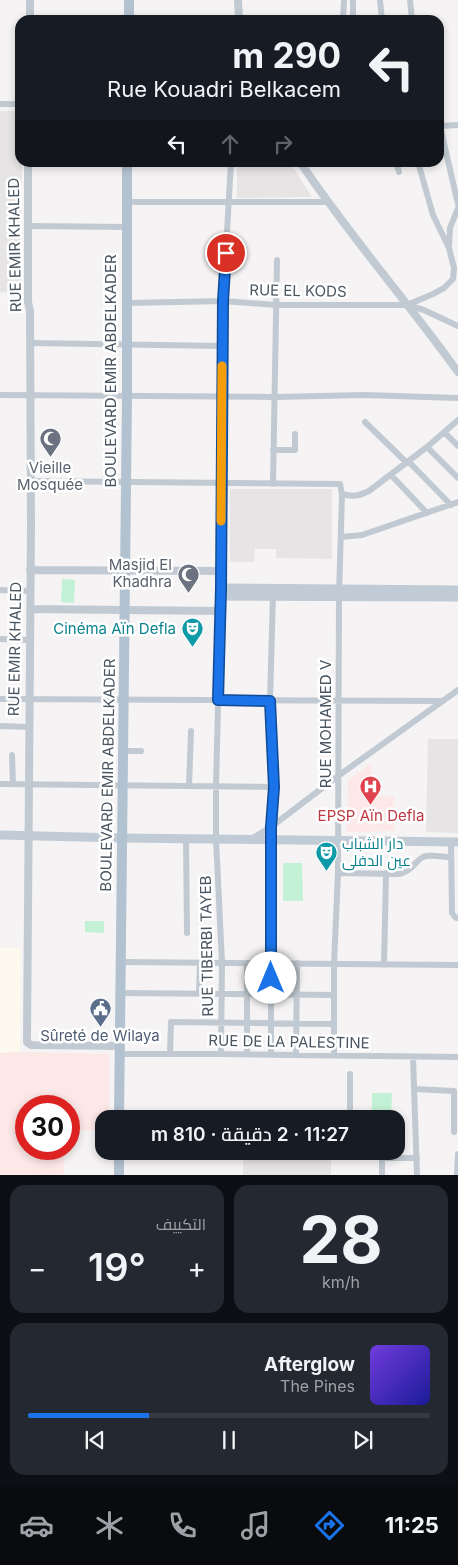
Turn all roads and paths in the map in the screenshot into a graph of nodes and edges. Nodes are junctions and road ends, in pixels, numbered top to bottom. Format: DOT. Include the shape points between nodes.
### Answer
graph roads {
  1 [pos="30,0"];
  2 [pos="129,0"];
  3 [pos="238,0"];
  4 [pos="344,0"];
  5 [pos="353,0"];
  6 [pos="380,0"];
  7 [pos="410,0"];
  8 [pos="30,15"];
  9 [pos="129,15"];
  10 [pos="239,15"];
  11 [pos="343,15"];
  12 [pos="353,15"];
  13 [pos="382,15"];
  14 [pos="412,15"];
  15 [pos="0,104"];
  16 [pos="15,104"];
  17 [pos="458,125"];
  18 [pos="444,126"];
  19 [pos="444,147"];
  20 [pos="28,167"];
  21 [pos="127,167"];
  22 [pos="231,167"];
  23 [pos="303,167"];
  24 [pos="397,167"];
  25 [pos="419,167"];
  26 [pos="398,172"];
  27 [pos="127,202"];
  28 [pos="229,202"];
  29 [pos="326,202"];
  30 [pos="458,206"];
  31 [pos="28,226"];
  32 [pos="127,227"];
  33 [pos="448,248"];
  34 [pos="277,260"];
  35 [pos="223,301"];
  36 [pos="128,303"];
  37 [pos="276,305"];
  38 [pos="407,305"];
  39 [pos="458,326"];
  40 [pos="30,343"];
  41 [pos="126,344"];
  42 [pos="222,346"];
  43 [pos="458,372"];
  44 [pos="0,395"];
  45 [pos="30,396"];
  46 [pos="127,396"];
  47 [pos="222,397"];
  48 [pos="274,397"];
  49 [pos="458,398"];
  50 [pos="458,420"];
  51 [pos="365,422"];
  52 [pos="444,432"];
  53 [pos="295,434"];
  54 [pos="458,446"];
  55 [pos="427,447"];
  56 [pos="273,450"];
  57 [pos="406,462"];
  58 [pos="391,475"];
  59 [pos="458,478"];
  60 [pos="31,481"];
  61 [pos="125,482"];
  62 [pos="221,482"];
  63 [pos="273,484"];
  64 [pos="342,494"];
  65 [pos="458,502"];
  66 [pos="451,505"];
  67 [pos="427,513"];
  68 [pos="341,537"];
  69 [pos="30,570"];
  70 [pos="221,571"];
  71 [pos="124,572"];
  72 [pos="0,590"];
  73 [pos="30,590"];
  74 [pos="458,590"];
  75 [pos="221,592"];
  76 [pos="273,592"];
  77 [pos="339,593"];
  78 [pos="458,597"];
  79 [pos="30,608"];
  80 [pos="124,610"];
  81 [pos="220,611"];
  82 [pos="0,639"];
  83 [pos="30,640"];
  84 [pos="458,690"];
  85 [pos="0,699"];
  86 [pos="124,699"];
  87 [pos="28,700"];
  88 [pos="218,700"];
  89 [pos="270,701"];
  90 [pos="339,701"];
  91 [pos="443,701"];
  92 [pos="0,726"];
  93 [pos="28,727"];
  94 [pos="191,732"];
  95 [pos="122,751"];
  96 [pos="142,751"];
  97 [pos="12,755"];
  98 [pos="338,776"];
  99 [pos="0,784"];
  100 [pos="13,784"];
  101 [pos="28,785"];
  102 [pos="122,785"];
  103 [pos="189,786"];
  104 [pos="216,786"];
  105 [pos="274,787"];
  106 [pos="271,827"];
  107 [pos="0,835"];
  108 [pos="28,835"];
  109 [pos="121,838"];
  110 [pos="186,838"];
  111 [pos="216,838"];
  112 [pos="252,839"];
  113 [pos="271,839"];
  114 [pos="338,840"];
  115 [pos="454,842"];
  116 [pos="450,857"];
  117 [pos="338,873"];
  118 [pos="386,873"];
  119 [pos="458,918"];
  120 [pos="187,933"];
  121 [pos="121,962"];
  122 [pos="200,963"];
  123 [pos="222,963"];
  124 [pos="247,963"];
  125 [pos="271,963"];
  126 [pos="297,963"];
  127 [pos="334,964"];
  128 [pos="384,964"];
  129 [pos="458,965"];
  130 [pos="121,993"];
  131 [pos="200,993"];
  132 [pos="222,993"];
  133 [pos="247,994"];
  134 [pos="271,994"];
  135 [pos="334,994"];
  136 [pos="297,995"];
  137 [pos="222,1022"];
  138 [pos="247,1023"];
  139 [pos="272,1023"];
  140 [pos="297,1024"];
  141 [pos="333,1024"];
  142 [pos="120,1050"];
  143 [pos="170,1053"];
  144 [pos="221,1054"];
  145 [pos="247,1054"];
  146 [pos="271,1055"];
  147 [pos="296,1055"];
  148 [pos="334,1055"];
  149 [pos="413,1057"];
  150 [pos="458,1057"];
  151 [pos="350,1074"];
  152 [pos="414,1089"];
  153 [pos="119,1110"];
  154 [pos="350,1110"];
  155 [pos="454,1132"];
  156 [pos="458,1154"];
  157 [pos="405,1158"];
  158 [pos="417,1158"];
  159 [pos="119,1160"];
  160 [pos="382,1160"];
  161 [pos="119,1175"];
  162 [pos="382,1175"];
  163 [pos="417,1175"];
  164 [pos="457,1175"];
  1 -- 8 [label="street"];
  2 -- 9 [label="main road"];
  3 -- 10 [label="street"];
  4 -- 11 [label="street"];
  5 -- 12 [label="street"];
  6 -- 13 [label="street"];
  7 -- 14 [label="street"];
  15 -- 16 [label="street"];
  17 -- 18 [label="street"];
  19 -- 30 [label="street"];
  20 -- 31 [label="street, RUE EMIR KHALED"];
  21 -- 27 [label="main road, BOULEVARD EMIR ABDELKADER"];
  22 -- 28 [label="street, RUE TIBERBI TAYEB"];
  23 -- 29 [label="street"];
  24 -- 26 [label="street"];
  25 -- 33 [label="street" via="433,215"];
  27 -- 28 [label="street"];
  27 -- 32 [label="main road, BOULEVARD EMIR ABDELKADER"];
  28 -- 29 [label="street"];
  28 -- 35 [label="street, RUE TIBERBI TAYEB"];
  29 -- 38 [label="street"];
  30 -- 33 [label="street" via="450,228"];
  31 -- 32 [label="street"];
  31 -- 40 [label="street, RUE EMIR KHALED"];
  32 -- 36 [label="main road, BOULEVARD EMIR ABDELKADER"];
  33 -- 38 [label="street" via="454,268 453,279 444,288"];
  34 -- 37 [label="street"];
  35 -- 36 [label="street, RUE EL KODS"];
  35 -- 37 [label="street, RUE EL KODS"];
  35 -- 42 [label="street, RUE TIBERBI TAYEB"];
  36 -- 41 [label="main road, BOULEVARD EMIR ABDELKADER"];
  37 -- 38 [label="street, RUE EL KODS"];
  37 -- 48 [label="street"];
  38 -- 39 [label="street"];
  38 -- 43 [label="street"];
  40 -- 41 [label="street"];
  40 -- 45 [label="street, RUE EMIR KHALED"];
  41 -- 42 [label="street"];
  41 -- 46 [label="main road, BOULEVARD EMIR ABDELKADER"];
  42 -- 47 [label="street, RUE TIBERBI TAYEB"];
  44 -- 45 [label="street"];
  45 -- 46 [label="street"];
  45 -- 60 [label="street, RUE EMIR KHALED"];
  46 -- 47 [label="street"];
  46 -- 61 [label="main road, BOULEVARD EMIR ABDELKADER"];
  47 -- 48 [label="street"];
  47 -- 62 [label="street, RUE TIBERBI TAYEB"];
  48 -- 49 [label="street"];
  48 -- 56 [label="street"];
  50 -- 52 [label="street"];
  51 -- 57 [label="street"];
  52 -- 54 [label="street"];
  52 -- 55 [label="street"];
  53 -- 56 [label="street" via="295,450"];
  55 -- 57 [label="street"];
  55 -- 59 [label="street"];
  56 -- 63 [label="street"];
  57 -- 58 [label="street"];
  57 -- 66 [label="street"];
  58 -- 64 [label="street" via="358,496"];
  58 -- 67 [label="street"];
  60 -- 61 [label="street"];
  60 -- 69 [label="street, RUE EMIR KHALED"];
  61 -- 62 [label="street"];
  61 -- 71 [label="main road, BOULEVARD EMIR ABDELKADER"];
  62 -- 63 [label="street"];
  62 -- 70 [label="street, RUE TIBERBI TAYEB"];
  63 -- 64 [label="street, RUE MOHAMED V" via="340,484"];
  64 -- 68 [label="street, RUE MOHAMED V"];
  65 -- 66 [label="street"];
  66 -- 67 [label="street"];
  67 -- 68 [label="street" via="362,535"];
  68 -- 77 [label="street, RUE MOHAMED V"];
  69 -- 71 [label="street"];
  69 -- 73 [label="street, RUE EMIR KHALED"];
  70 -- 71 [label="street"];
  70 -- 75 [label="street, RUE TIBERBI TAYEB"];
  71 -- 80 [label="main road, BOULEVARD EMIR ABDELKADER"];
  72 -- 73 [label="street"];
  73 -- 79 [label="street, RUE EMIR KHALED"];
  74 -- 77 [label="main road"];
  75 -- 76 [label="main road"];
  75 -- 81 [label="street, RUE TIBERBI TAYEB"];
  76 -- 77 [label="main road"];
  76 -- 89 [label="street"];
  77 -- 78 [label="main road"];
  77 -- 90 [label="street, RUE MOHAMED V"];
  79 -- 80 [label="street"];
  79 -- 83 [label="street, RUE EMIR KHALED"];
  80 -- 81 [label="street"];
  80 -- 86 [label="main road, BOULEVARD EMIR ABDELKADER"];
  81 -- 88 [label="street, RUE TIBERBI TAYEB"];
  82 -- 83 [label="street"];
  83 -- 87 [label="street, RUE EMIR KHALED"];
  84 -- 91 [label="street"];
  85 -- 87 [label="street"];
  86 -- 87 [label="street"];
  86 -- 88 [label="street"];
  86 -- 95 [label="main road, BOULEVARD EMIR ABDELKADER"];
  87 -- 93 [label="street, RUE EMIR KHALED"];
  88 -- 89 [label="street"];
  88 -- 104 [label="street, RUE TIBERBI TAYEB"];
  89 -- 90 [label="street"];
  89 -- 105 [label="street"];
  90 -- 91 [label="street"];
  90 -- 98 [label="street, RUE MOHAMED V"];
  91 -- 98 [label="street"];
  92 -- 93 [label="street"];
  93 -- 101 [label="street, RUE EMIR KHALED"];
  94 -- 103 [label="street"];
  95 -- 96 [label="street"];
  95 -- 102 [label="main road, BOULEVARD EMIR ABDELKADER"];
  97 -- 100 [label="street"];
  98 -- 106 [label="street"];
  98 -- 114 [label="street, RUE MOHAMED V"];
  99 -- 100 [label="street"];
  100 -- 101 [label="street"];
  101 -- 102 [label="street"];
  101 -- 108 [label="street, RUE EMIR KHALED"];
  102 -- 103 [label="street"];
  102 -- 109 [label="main road, BOULEVARD EMIR ABDELKADER"];
  103 -- 104 [label="street"];
  104 -- 105 [label="street"];
  104 -- 111 [label="street, RUE TIBERBI TAYEB"];
  105 -- 106 [label="street"];
  106 -- 112 [label="street"];
  106 -- 113 [label="street"];
  107 -- 108 [label="main road"];
  108 -- 109 [label="main road"];
  108 -- 142 [label="street, RUE EMIR KHALED" via="27,1042 31,1045"];
  109 -- 110 [label="main road"];
  109 -- 121 [label="main road, BOULEVARD EMIR ABDELKADER"];
  110 -- 111 [label="main road"];
  110 -- 120 [label="street"];
  111 -- 112 [label="main road"];
  111 -- 123 [label="street, RUE TIBERBI TAYEB"];
  112 -- 113 [label="main road"];
  113 -- 114 [label="main road"];
  113 -- 125 [label="street"];
  114 -- 115 [label="main road"];
  114 -- 117 [label="street, RUE MOHAMED V"];
  115 -- 116 [label="street"];
  116 -- 118 [label="street" via="422,857 408,871"];
  116 -- 119 [label="street" via="452,913"];
  117 -- 118 [label="street"];
  117 -- 127 [label="street, RUE MOHAMED V"];
  118 -- 128 [label="street"];
  121 -- 122 [label="street"];
  121 -- 130 [label="main road, BOULEVARD EMIR ABDELKADER"];
  122 -- 123 [label="street"];
  122 -- 131 [label="street"];
  123 -- 124 [label="street"];
  123 -- 132 [label="street, RUE TIBERBI TAYEB"];
  124 -- 125 [label="street"];
  124 -- 133 [label="street"];
  125 -- 126 [label="street"];
  125 -- 134 [label="street"];
  126 -- 127 [label="street"];
  126 -- 136 [label="street"];
  127 -- 128 [label="street"];
  127 -- 135 [label="street, RUE MOHAMED V"];
  128 -- 129 [label="street"];
  130 -- 131 [label="street"];
  130 -- 142 [label="main road, BOULEVARD EMIR ABDELKADER"];
  131 -- 132 [label="street"];
  132 -- 133 [label="street"];
  132 -- 137 [label="street, RUE TIBERBI TAYEB"];
  133 -- 134 [label="street"];
  133 -- 138 [label="street"];
  134 -- 136 [label="street"];
  134 -- 139 [label="street"];
  135 -- 136 [label="street"];
  135 -- 141 [label="street, RUE MOHAMED V"];
  136 -- 140 [label="street"];
  137 -- 138 [label="street"];
  137 -- 143 [label="street" via="171,1022"];
  137 -- 144 [label="street, RUE TIBERBI TAYEB"];
  138 -- 139 [label="street"];
  138 -- 145 [label="street"];
  139 -- 140 [label="street"];
  139 -- 146 [label="street"];
  140 -- 141 [label="street"];
  140 -- 147 [label="street"];
  141 -- 148 [label="street, RUE MOHAMED V"];
  142 -- 143 [label="street, RUE DE LA PALESTINE"];
  142 -- 153 [label="main road, BOULEVARD EMIR ABDELKADER"];
  143 -- 144 [label="street, RUE DE LA PALESTINE"];
  144 -- 145 [label="street, RUE DE LA PALESTINE"];
  145 -- 146 [label="street, RUE DE LA PALESTINE"];
  146 -- 147 [label="street, RUE DE LA PALESTINE"];
  147 -- 148 [label="street, RUE DE LA PALESTINE"];
  148 -- 149 [label="street, RUE DE LA PALESTINE"];
  149 -- 150 [label="street, RUE DE LA PALESTINE"];
  149 -- 152 [label="street"];
  151 -- 154 [label="street"];
  152 -- 155 [label="street" via="454,1091"];
  152 -- 158 [label="street"];
  156 -- 164 [label="street"];
  157 -- 158 [label="street"];
  158 -- 163 [label="street"];
  159 -- 161 [label="main road"];
  160 -- 162 [label="street"];
}
